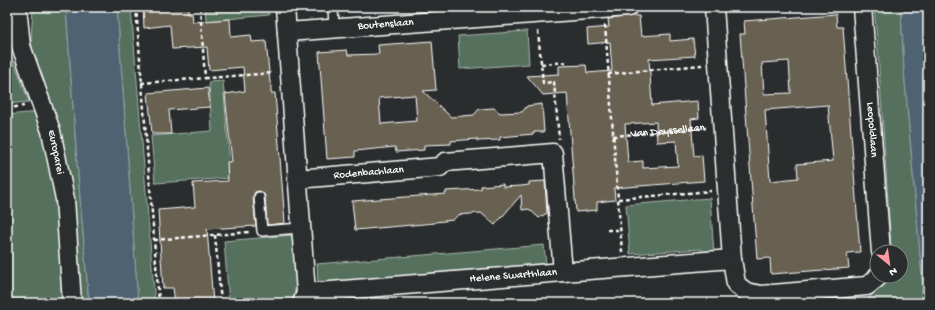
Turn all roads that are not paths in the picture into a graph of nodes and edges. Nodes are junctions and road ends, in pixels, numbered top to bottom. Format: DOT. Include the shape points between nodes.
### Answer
graph roads {
  1 [pos="17,7"];
  2 [pos="285,7"];
  3 [pos="333,7"];
  4 [pos="628,7"];
  5 [pos="714,7"];
  6 [pos="862,7"];
  7 [pos="334,28"];
  8 [pos="287,32"];
  9 [pos="298,179"];
  10 [pos="259,197"];
  11 [pos="301,228"];
  12 [pos="880,244"];
  13 [pos="732,259"];
  14 [pos="564,272"];
  15 [pos="870,284"];
  16 [pos="304,298"];
  17 [pos="72,303"];
  1 -- 17 [label="street, Europarei" via="21,46 51,131 65,199"];
  2 -- 8 [label="street"];
  3 -- 7 [label="lane"];
  4 -- 7 [label="street, Boutenslaan"];
  5 -- 13 [label="street"];
  6 -- 12 [label="street, Leopoldlaan"];
  7 -- 8 [label="street, Boutenslaan"];
  8 -- 9 [label="street"];
  9 -- 11 [label="street"];
  9 -- 14 [label="street, Rodenbachlaan" via="553,153"];
  10 -- 11 [label="lane" via="262,231"];
  11 -- 16 [label="street"];
  13 -- 14 [label="street, Helene Swarthlaan"];
  13 -- 15 [label="street" via="736,284 746,292 761,295"];
  14 -- 16 [label="street, Helene Swarthlaan"];
}
